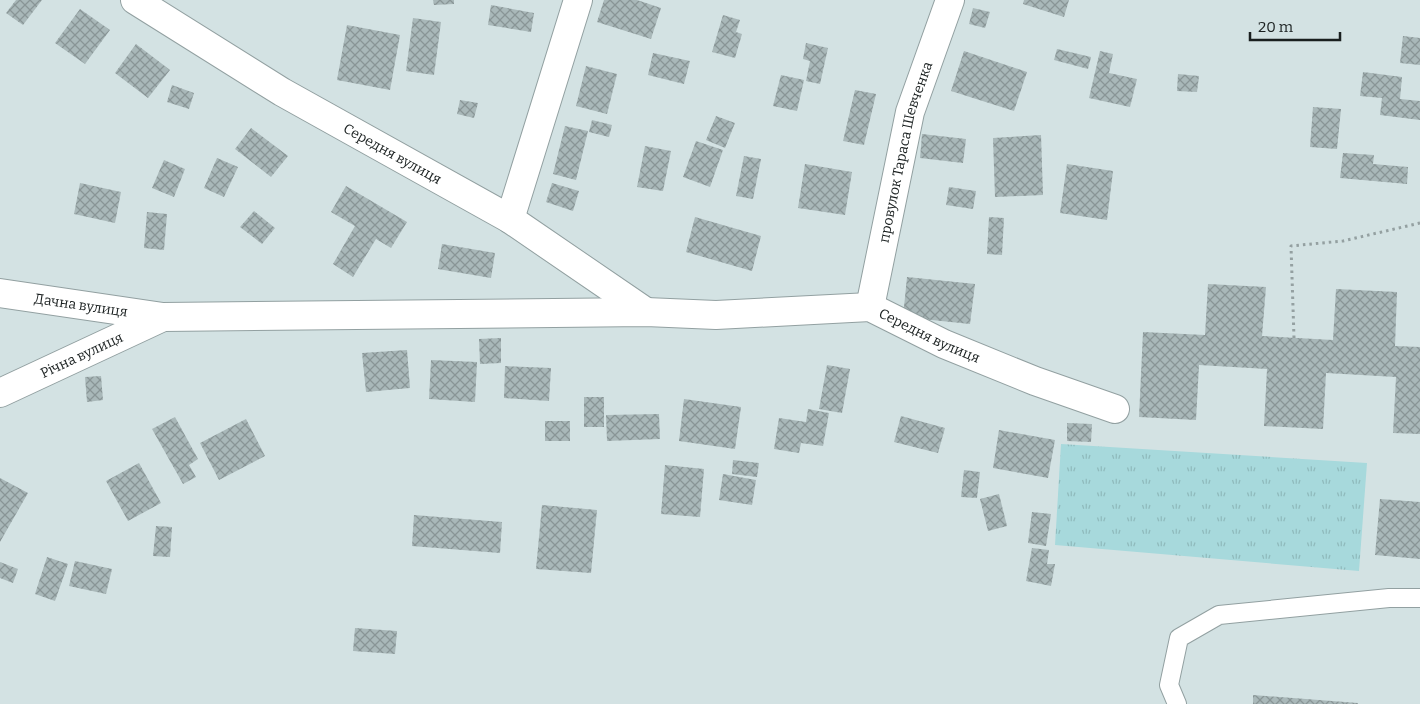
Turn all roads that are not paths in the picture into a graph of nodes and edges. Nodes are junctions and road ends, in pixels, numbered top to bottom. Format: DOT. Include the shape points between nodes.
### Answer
graph roads {
  1 [pos="135,0"];
  2 [pos="578,0"];
  3 [pos="950,0"];
  4 [pos="510,219"];
  5 [pos="0,293"];
  6 [pos="870,307"];
  7 [pos="646,312"];
  8 [pos="163,317"];
  9 [pos="0,393"];
  10 [pos="1115,408"];
  11 [pos="1420,598"];
  12 [pos="1177,704"];
  1 -- 4 [label="street, Середня вулиця" via="282,92"];
  2 -- 4 [label="street"];
  3 -- 6 [label="street, провулок Тараса Шевченка" via="910,112"];
  4 -- 7 [label="street, Середня вулиця"];
  5 -- 8 [label="street, Дачна вулиця"];
  6 -- 7 [label="street, Середня вулиця" via="716,315"];
  6 -- 10 [label="street, Середня вулиця" via="944,344 1035,381"];
  7 -- 8 [label="street, Середня вулиця"];
  8 -- 9 [label="street, Річна вулиця"];
  11 -- 12 [label="lane" via="1219,614 1179,638 1169,685"];
}
